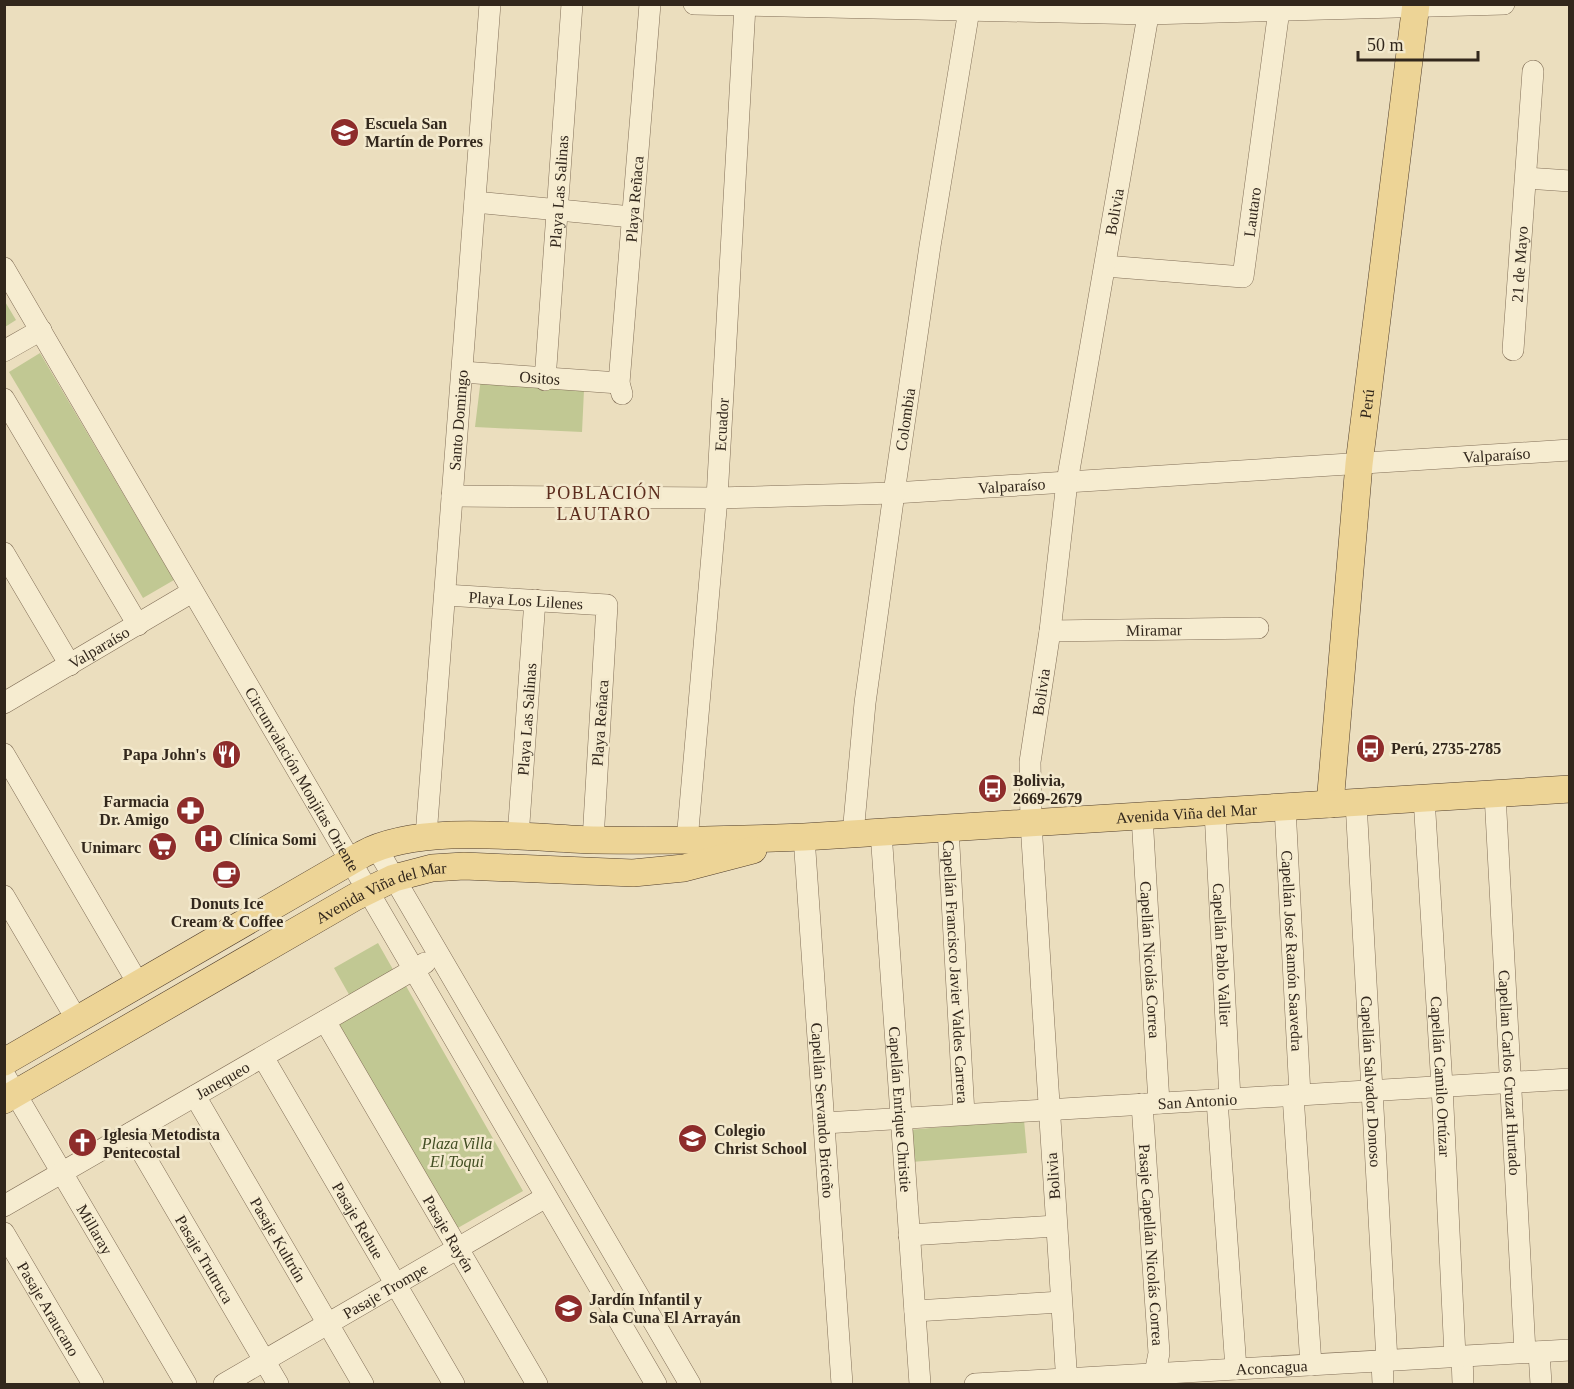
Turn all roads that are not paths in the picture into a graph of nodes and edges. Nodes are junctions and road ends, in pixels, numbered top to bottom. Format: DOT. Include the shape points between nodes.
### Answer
graph roads {
  1 [pos="490,4"];
  2 [pos="572,4"];
  3 [pos="650,4"];
  4 [pos="694,4"];
  5 [pos="1504,4"];
  6 [pos="745,6"];
  7 [pos="1416,6"];
  8 [pos="969,9"];
  9 [pos="1149,9"];
  10 [pos="1279,10"];
  11 [pos="1533,71"];
  12 [pos="1526,178"];
  13 [pos="1569,181"];
  14 [pos="475,202"];
  15 [pos="558,211"];
  16 [pos="632,218"];
  17 [pos="1105,266"];
  18 [pos="4,268"];
  19 [pos="41,330"];
  20 [pos="1513,350"];
  21 [pos="4,351"];
  22 [pos="462,372"];
  23 [pos="545,380"];
  24 [pos="620,388"];
  25 [pos="4,399"];
  26 [pos="1569,450"];
  27 [pos="1359,464"];
  28 [pos="1067,482"];
  29 [pos="894,493"];
  30 [pos="452,496"];
  31 [pos="717,498"];
  32 [pos="4,553"];
  33 [pos="192,592"];
  34 [pos="444,595"];
  35 [pos="535,600"];
  36 [pos="607,606"];
  37 [pos="138,625"];
  38 [pos="1258,628"];
  39 [pos="1050,632"];
  40 [pos="70,665"];
  41 [pos="4,703"];
  42 [pos="4,753"];
  43 [pos="1569,789"];
  44 [pos="1495,794"];
  45 [pos="1424,798"];
  46 [pos="1343,803"];
  47 [pos="1285,807"];
  48 [pos="1215,811"];
  49 [pos="1142,816"];
  50 [pos="1031,823"];
  51 [pos="948,828"];
  52 [pos="881,832"];
  53 [pos="853,834"];
  54 [pos="426,836"];
  55 [pos="518,837"];
  56 [pos="804,837"];
  57 [pos="593,840"];
  58 [pos="376,847"];
  59 [pos="692,853"];
  60 [pos="351,862"];
  61 [pos="394,878"];
  62 [pos="367,890"];
  63 [pos="4,896"];
  64 [pos="439,955"];
  65 [pos="414,970"];
  66 [pos="139,985"];
  67 [pos="77,1020"];
  68 [pos="325,1021"];
  69 [pos="263,1057"];
  70 [pos="4,1062"];
  71 [pos="1569,1079"];
  72 [pos="1511,1082"];
  73 [pos="1442,1086"];
  74 [pos="8,1089"];
  75 [pos="1370,1091"];
  76 [pos="1296,1095"];
  77 [pos="195,1096"];
  78 [pos="1223,1099"];
  79 [pos="1151,1104"];
  80 [pos="1049,1110"];
  81 [pos="964,1114"];
  82 [pos="899,1118"];
  83 [pos="824,1123"];
  84 [pos="131,1133"];
  85 [pos="62,1173"];
  86 [pos="546,1197"];
  87 [pos="4,1206"];
  88 [pos="1056,1226"];
  89 [pos="4,1233"];
  90 [pos="909,1235"];
  91 [pos="458,1249"];
  92 [pos="396,1285"];
  93 [pos="1061,1302"];
  94 [pos="915,1311"];
  95 [pos="328,1324"];
  96 [pos="1569,1350"];
  97 [pos="1532,1352"];
  98 [pos="1458,1356"];
  99 [pos="264,1361"];
  100 [pos="1384,1361"];
  101 [pos="1305,1372"];
  102 [pos="1226,1375"];
  103 [pos="1155,1379"];
  104 [pos="1067,1382"];
  105 [pos="93,1384"];
  106 [pos="186,1384"];
  107 [pos="224,1384"];
  108 [pos="278,1384"];
  109 [pos="363,1384"];
  110 [pos="454,1384"];
  111 [pos="537,1384"];
  112 [pos="656,1384"];
  113 [pos="690,1384"];
  114 [pos="842,1384"];
  115 [pos="920,1384"];
  116 [pos="975,1384"];
  117 [pos="1383,1384"];
  118 [pos="1463,1384"];
  119 [pos="1541,1384"];
  1 -- 14 [label="street, Santo Domingo"];
  2 -- 15 [label="street, Playa Las Salinas"];
  3 -- 16 [label="street, Playa Reñaca"];
  4 -- 6 [label="street"];
  5 -- 7 [label="street"];
  6 -- 8 [label="street"];
  6 -- 31 [label="street, Ecuador"];
  7 -- 10 [label="street"];
  7 -- 27 [label="main road, Perú"];
  8 -- 9 [label="street"];
  8 -- 29 [label="street, Colombia"];
  9 -- 10 [label="street"];
  9 -- 17 [label="street, Bolivia"];
  10 -- 17 [label="street, Lautaro" via="1243,277"];
  11 -- 12 [label="street, 21 de Mayo"];
  12 -- 13 [label="street"];
  12 -- 20 [label="street, 21 de Mayo"];
  14 -- 15 [label="street"];
  14 -- 22 [label="street, Santo Domingo"];
  15 -- 16 [label="street"];
  15 -- 23 [label="street, Playa Las Salinas"];
  16 -- 24 [label="street, Playa Reñaca"];
  17 -- 28 [label="street, Bolivia"];
  18 -- 19 [label="street, Circunvalación Monjitas Oriente"];
  19 -- 21 [label="street"];
  19 -- 33 [label="street, Circunvalación Monjitas Oriente"];
  22 -- 23 [label="street, Ositos"];
  22 -- 30 [label="street, Santo Domingo"];
  23 -- 24 [label="street, Ositos"];
  25 -- 37 [label="street"];
  26 -- 27 [label="street, Valparaíso"];
  27 -- 28 [label="street, Valparaíso"];
  27 -- 46 [label="main road, Perú"];
  28 -- 29 [label="street, Valparaíso"];
  28 -- 39 [label="street, Bolivia"];
  29 -- 31 [label="street, Valparaíso"];
  29 -- 53 [label="street, Colombia" via="865,703"];
  30 -- 31 [label="street, Valparaíso"];
  30 -- 34 [label="street, Santo Domingo"];
  31 -- 59 [label="street, Ecuador"];
  32 -- 40 [label="street"];
  33 -- 37 [label="street, Valparaíso"];
  33 -- 60 [label="street, Circunvalación Monjitas Oriente"];
  34 -- 35 [label="street, Playa Los Lilenes"];
  34 -- 54 [label="street, Santo Domingo"];
  35 -- 36 [label="street, Playa Los Lilenes"];
  35 -- 55 [label="street, Playa Las Salinas"];
  36 -- 57 [label="street, Playa Reñaca"];
  37 -- 40 [label="street, Valparaíso"];
  38 -- 39 [label="street, Miramar"];
  39 -- 50 [label="street, Bolivia" via="1030,762"];
  40 -- 41 [label="street, Valparaíso"];
  42 -- 66 [label="street"];
  43 -- 44 [label="main road, Avenida Viña del Mar"];
  44 -- 45 [label="main road, Avenida Viña del Mar"];
  44 -- 72 [label="street, Capellan Carlos Cruzat Hurtado"];
  45 -- 46 [label="main road, Avenida Viña del Mar"];
  45 -- 73 [label="street, Capellán Camilo Ortúzar"];
  46 -- 47 [label="main road, Avenida Viña del Mar"];
  46 -- 75 [label="street, Capellán Salvador Donoso"];
  47 -- 48 [label="main road, Avenida Viña del Mar"];
  47 -- 76 [label="street, Capellán José Ramón Saavedra"];
  48 -- 49 [label="main road, Avenida Viña del Mar"];
  48 -- 78 [label="street, Capellán Pablo Vallier"];
  49 -- 50 [label="main road, Avenida Viña del Mar"];
  49 -- 79 [label="street, Capellán Nicolás Correa"];
  50 -- 51 [label="main road, Avenida Viña del Mar"];
  50 -- 80 [label="street, Bolivia"];
  51 -- 52 [label="main road, Avenida Viña del Mar"];
  51 -- 81 [label="street, Capellán Francisco Javier Valdes Carrera"];
  52 -- 53 [label="main road, Avenida Viña del Mar"];
  52 -- 82 [label="street, Capellán Enrique Christie"];
  53 -- 56 [label="main road, Avenida Viña del Mar"];
  54 -- 55 [label="main road, Avenida Viña del Mar"];
  54 -- 58 [label="main road, Avenida Viña del Mar"];
  55 -- 57 [label="main road, Avenida Viña del Mar"];
  56 -- 59 [label="main road, Avenida Viña del Mar"];
  56 -- 83 [label="street, Capellán Servando Briceño"];
  57 -- 59 [label="main road, Avenida Viña del Mar"];
  58 -- 60 [label="main road, Avenida Viña del Mar"];
  58 -- 61 [label="street, Circunvalación Monjitas Oriente"];
  59 -- 61 [label="main road, Avenida Viña del Mar" via="684,868 633,873 451,866"];
  60 -- 62 [label="street, Circunvalación Monjitas Oriente"];
  60 -- 66 [label="main road, Avenida Viña del Mar"];
  61 -- 62 [label="main road, Avenida Viña del Mar"];
  61 -- 64 [label="street, Circunvalación Monjitas Oriente"];
  62 -- 65 [label="street, Circunvalación Monjitas Oriente"];
  62 -- 74 [label="main road, Avenida Viña del Mar"];
  63 -- 67 [label="street"];
  64 -- 65 [label="street, Janequeo"];
  64 -- 113 [label="street, Circunvalación Monjitas Oriente"];
  65 -- 68 [label="street, Janequeo"];
  65 -- 86 [label="street, Circunvalación Monjitas Oriente"];
  66 -- 67 [label="main road, Avenida Viña del Mar"];
  67 -- 70 [label="main road, Avenida Viña del Mar"];
  68 -- 69 [label="street, Janequeo"];
  68 -- 91 [label="street, Pasaje Rayén"];
  69 -- 77 [label="street, Janequeo"];
  69 -- 92 [label="street, Pasaje Rehue"];
  71 -- 72 [label="street, San Antonio"];
  72 -- 73 [label="street, San Antonio"];
  72 -- 97 [label="street, Capellan Carlos Cruzat Hurtado"];
  73 -- 75 [label="street, San Antonio"];
  73 -- 98 [label="street, Capellán Camilo Ortúzar"];
  74 -- 85 [label="street, Millaray"];
  75 -- 76 [label="street, San Antonio"];
  75 -- 100 [label="street, Capellán Salvador Donoso"];
  76 -- 78 [label="street, San Antonio"];
  76 -- 101 [label="street, Capellán José Ramón Saavedra"];
  77 -- 84 [label="street, Janequeo"];
  77 -- 95 [label="street, Pasaje Kultrún"];
  78 -- 79 [label="street, San Antonio"];
  78 -- 102 [label="street, Capellán Pablo Vallier"];
  79 -- 80 [label="street, San Antonio"];
  79 -- 103 [label="street, Pasaje Capellán Nicolás Correa" via="1159,1353"];
  80 -- 81 [label="street, San Antonio"];
  80 -- 88 [label="street, Bolivia"];
  81 -- 82 [label="street, San Antonio"];
  82 -- 83 [label="street, San Antonio"];
  82 -- 90 [label="street, Capellán Enrique Christie"];
  83 -- 114 [label="street, Capellán Servando Briceño"];
  84 -- 85 [label="street, Janequeo"];
  84 -- 99 [label="street, Pasaje Trutruca"];
  85 -- 87 [label="street, Janequeo"];
  85 -- 106 [label="street, Millaray"];
  86 -- 91 [label="street, Pasaje Trompe"];
  86 -- 112 [label="street, Circunvalación Monjitas Oriente"];
  88 -- 90 [label="street"];
  88 -- 93 [label="street, Bolivia"];
  89 -- 105 [label="street, Pasaje Araucano"];
  90 -- 94 [label="street, Capellán Enrique Christie"];
  91 -- 92 [label="street, Pasaje Trompe"];
  91 -- 111 [label="street, Pasaje Rayén"];
  92 -- 95 [label="street, Pasaje Trompe"];
  92 -- 110 [label="street, Pasaje Rehue"];
  93 -- 94 [label="street"];
  93 -- 104 [label="street, Bolivia"];
  94 -- 115 [label="street, Capellán Enrique Christie"];
  95 -- 99 [label="street, Pasaje Trompe"];
  95 -- 109 [label="street, Pasaje Kultrún"];
  96 -- 97 [label="street, Aconcagua"];
  97 -- 98 [label="street, Aconcagua"];
  97 -- 119 [label="street, Capellan Carlos Cruzat Hurtado"];
  98 -- 100 [label="street, Aconcagua"];
  98 -- 118 [label="street, Capellán Camilo Ortúzar"];
  99 -- 107 [label="street, Pasaje Trompe"];
  99 -- 108 [label="street, Pasaje Trutruca"];
  100 -- 101 [label="street, Aconcagua"];
  100 -- 117 [label="street, Capellán Salvador Donoso"];
  101 -- 102 [label="street, Aconcagua"];
  102 -- 103 [label="street, Aconcagua"];
  103 -- 104 [label="street, Aconcagua"];
  104 -- 116 [label="street, Aconcagua"];
}
